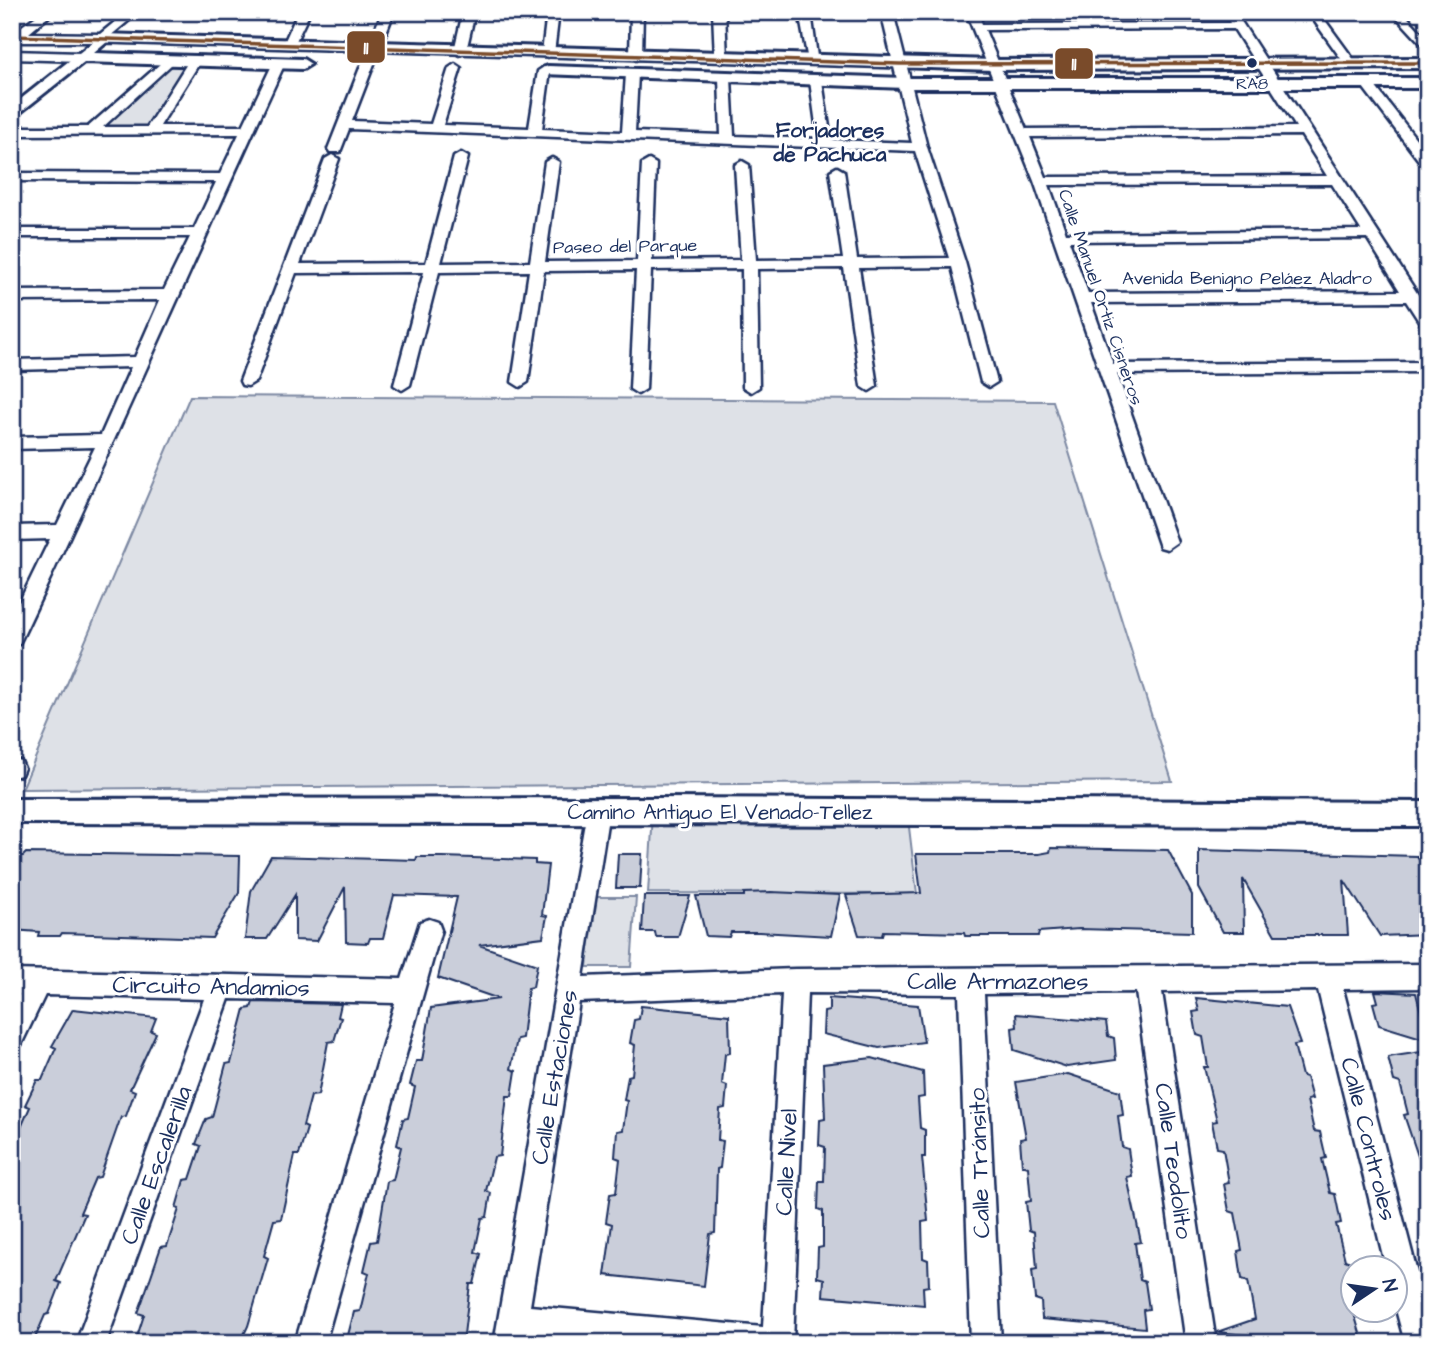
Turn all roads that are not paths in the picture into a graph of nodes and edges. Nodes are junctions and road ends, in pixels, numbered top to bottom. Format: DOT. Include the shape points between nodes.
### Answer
graph roads {
  1 [pos="49,12"];
  2 [pos="134,12"];
  3 [pos="304,12"];
  4 [pos="388,12"];
  5 [pos="469,12"];
  6 [pos="553,12"];
  7 [pos="637,12"];
  8 [pos="719,12"];
  9 [pos="805,12"];
  10 [pos="887,12"];
  11 [pos="972,12"];
  12 [pos="1058,12"];
  13 [pos="1147,12"];
  14 [pos="1229,12"];
  15 [pos="1313,12"];
  16 [pos="1397,12"];
  17 [pos="1239,26"];
  18 [pos="978,27"];
  19 [pos="1066,27"];
  20 [pos="1155,27"];
  21 [pos="14,37"];
  22 [pos="103,38"];
  23 [pos="289,46"];
  24 [pos="376,48"];
  25 [pos="1428,48"];
  26 [pos="460,51"];
  27 [pos="548,53"];
  28 [pos="12,55"];
  29 [pos="636,56"];
  30 [pos="80,57"];
  31 [pos="722,59"];
  32 [pos="168,61"];
  33 [pos="814,61"];
  34 [pos="194,62"];
  35 [pos="279,63"];
  36 [pos="1428,63"];
  37 [pos="900,64"];
  38 [pos="1351,64"];
  39 [pos="318,65"];
  40 [pos="344,65"];
  41 [pos="993,65"];
  42 [pos="1262,65"];
  43 [pos="376,66"];
  44 [pos="455,68"];
  45 [pos="538,71"];
  46 [pos="632,74"];
  47 [pos="725,78"];
  48 [pos="816,81"];
  49 [pos="905,83"];
  50 [pos="1367,83"];
  51 [pos="1428,83"];
  52 [pos="1001,84"];
  53 [pos="1274,84"];
  54 [pos="12,114"];
  55 [pos="344,125"];
  56 [pos="436,128"];
  57 [pos="248,130"];
  58 [pos="12,131"];
  59 [pos="90,131"];
  60 [pos="151,131"];
  61 [pos="535,131"];
  62 [pos="1303,131"];
  63 [pos="1021,133"];
  64 [pos="628,136"];
  65 [pos="728,140"];
  66 [pos="825,143"];
  67 [pos="920,146"];
  68 [pos="461,157"];
  69 [pos="552,162"];
  70 [pos="1428,163"];
  71 [pos="649,164"];
  72 [pos="742,166"];
  73 [pos="837,171"];
  74 [pos="12,177"];
  75 [pos="227,178"];
  76 [pos="1335,180"];
  77 [pos="1041,181"];
  78 [pos="12,233"];
  79 [pos="201,233"];
  80 [pos="1371,234"];
  81 [pos="1061,237"];
  82 [pos="958,262"];
  83 [pos="852,263"];
  84 [pos="749,264"];
  85 [pos="644,266"];
  86 [pos="432,267"];
  87 [pos="538,267"];
  88 [pos="293,269"];
  89 [pos="170,295"];
  90 [pos="12,296"];
  91 [pos="1411,296"];
  92 [pos="1083,298"];
  93 [pos="1428,323"];
  94 [pos="142,362"];
  95 [pos="12,365"];
  96 [pos="1428,367"];
  97 [pos="1105,369"];
  98 [pos="248,381"];
  99 [pos="520,382"];
  100 [pos="989,382"];
  101 [pos="402,385"];
  102 [pos="869,386"];
  103 [pos="751,387"];
  104 [pos="638,389"];
  105 [pos="107,441"];
  106 [pos="12,443"];
  107 [pos="64,532"];
  108 [pos="12,533"];
  109 [pos="1167,542"];
  110 [pos="12,638"];
  111 [pos="12,811"];
  112 [pos="598,811"];
  113 [pos="1428,814"];
  114 [pos="429,930"];
  115 [pos="1327,976"];
  116 [pos="1428,976"];
  117 [pos="1147,980"];
  118 [pos="795,981"];
  119 [pos="12,982"];
  120 [pos="38,982"];
  121 [pos="971,982"];
  122 [pos="221,986"];
  123 [pos="569,990"];
  124 [pos="411,991"];
  125 [pos="12,1036"];
  126 [pos="511,1331"];
  127 [pos="91,1343"];
  128 [pos="310,1343"];
  129 [pos="766,1343"];
  130 [pos="778,1343"];
  131 [pos="986,1343"];
  132 [pos="1200,1343"];
  133 [pos="1420,1343"];
  1 -- 21 [label="street"];
  2 -- 22 [label="street"];
  3 -- 23 [label="street"];
  4 -- 24 [label="street"];
  5 -- 26 [label="street"];
  6 -- 27 [label="street"];
  7 -- 29 [label="street"];
  8 -- 31 [label="street"];
  9 -- 33 [label="street"];
  10 -- 37 [label="street"];
  11 -- 18 [label="street, Calle Manuel Ortiz Cisneros"];
  12 -- 19 [label="street"];
  13 -- 20 [label="street"];
  14 -- 17 [label="street"];
  15 -- 38 [label="street"];
  16 -- 25 [label="street"];
  17 -- 20 [label="street"];
  17 -- 42 [label="street"];
  18 -- 19 [label="street"];
  18 -- 41 [label="street, Calle Manuel Ortiz Cisneros"];
  19 -- 20 [label="street"];
  21 -- 22 [label="street"];
  22 -- 23 [label="street"];
  22 -- 30 [label="street"];
  23 -- 24 [label="street"];
  24 -- 26 [label="street"];
  24 -- 43 [label="street"];
  26 -- 27 [label="street"];
  27 -- 29 [label="street"];
  28 -- 30 [label="street"];
  29 -- 31 [label="street"];
  30 -- 32 [label="street"];
  30 -- 54 [label="street"];
  31 -- 33 [label="street"];
  32 -- 34 [label="street"];
  32 -- 59 [label="street"];
  33 -- 37 [label="street"];
  34 -- 35 [label="street"];
  34 -- 60 [label="street"];
  35 -- 39 [label="street"];
  35 -- 57 [label="street"];
  36 -- 38 [label="street"];
  37 -- 41 [label="street"];
  37 -- 49 [label="street"];
  38 -- 42 [label="street"];
  40 -- 43 [label="street"];
  41 -- 42 [label="street"];
  41 -- 52 [label="street, Calle Manuel Ortiz Cisneros"];
  42 -- 53 [label="street"];
  43 -- 55 [label="street"];
  44 -- 56 [label="street"];
  45 -- 46 [label="street"];
  45 -- 61 [label="street"];
  46 -- 47 [label="street"];
  46 -- 64 [label="street"];
  47 -- 48 [label="street"];
  47 -- 65 [label="street"];
  48 -- 49 [label="street"];
  48 -- 66 [label="street"];
  49 -- 52 [label="street"];
  49 -- 67 [label="street"];
  50 -- 51 [label="street"];
  50 -- 53 [label="street"];
  50 -- 70 [label="street"];
  52 -- 53 [label="street"];
  52 -- 63 [label="street, Calle Manuel Ortiz Cisneros"];
  53 -- 62 [label="street"];
  55 -- 56 [label="street"];
  55 -- 88 [label="street"];
  56 -- 61 [label="street"];
  57 -- 60 [label="street"];
  57 -- 75 [label="street"];
  58 -- 59 [label="street"];
  59 -- 60 [label="street"];
  61 -- 64 [label="street"];
  62 -- 63 [label="street"];
  62 -- 76 [label="street"];
  63 -- 77 [label="street, Calle Manuel Ortiz Cisneros"];
  64 -- 65 [label="street"];
  65 -- 66 [label="street"];
  66 -- 67 [label="street"];
  67 -- 82 [label="street"];
  68 -- 86 [label="street"];
  69 -- 87 [label="street"];
  71 -- 85 [label="street"];
  72 -- 84 [label="street"];
  73 -- 83 [label="street"];
  74 -- 75 [label="street"];
  75 -- 79 [label="street"];
  76 -- 77 [label="street"];
  76 -- 80 [label="street"];
  77 -- 81 [label="street, Calle Manuel Ortiz Cisneros"];
  78 -- 79 [label="street"];
  79 -- 89 [label="street"];
  80 -- 81 [label="street"];
  80 -- 91 [label="street"];
  81 -- 92 [label="street, Calle Manuel Ortiz Cisneros"];
  82 -- 83 [label="street, Paseo del Parque"];
  82 -- 100 [label="street"];
  83 -- 84 [label="street, Paseo del Parque"];
  83 -- 102 [label="street"];
  84 -- 85 [label="street, Paseo del Parque"];
  84 -- 103 [label="street"];
  85 -- 87 [label="street, Paseo del Parque"];
  85 -- 104 [label="street"];
  86 -- 87 [label="street, Paseo del Parque"];
  86 -- 88 [label="street, Paseo del Parque"];
  86 -- 101 [label="street"];
  87 -- 99 [label="street"];
  88 -- 98 [label="street"];
  89 -- 90 [label="street"];
  89 -- 94 [label="street"];
  91 -- 92 [label="street, Avenida Benigno Peláez Aladro"];
  91 -- 93 [label="street"];
  92 -- 97 [label="street, Calle Manuel Ortiz Cisneros"];
  94 -- 95 [label="street"];
  94 -- 105 [label="street"];
  96 -- 97 [label="street"];
  97 -- 109 [label="street, Calle Manuel Ortiz Cisneros"];
  105 -- 106 [label="street"];
  105 -- 107 [label="street"];
  107 -- 108 [label="street"];
  107 -- 110 [label="street"];
  111 -- 112 [label="street, Camino Antiguo El Venado-Tellez"];
  112 -- 113 [label="street, Camino Antiguo El Venado-Tellez"];
  112 -- 123 [label="street, Calle Estaciones"];
  114 -- 124 [label="street"];
  115 -- 116 [label="street, Calle Armazones"];
  115 -- 117 [label="street, Calle Armazones"];
  115 -- 133 [label="street, Calle Controles"];
  117 -- 121 [label="street, Calle Armazones"];
  117 -- 132 [label="street, Calle Teodolito"];
  118 -- 121 [label="street, Calle Armazones"];
  118 -- 123 [label="street, Calle Armazones"];
  118 -- 130 [label="street, Calle Nivel"];
  119 -- 120 [label="street, Circuito Andamios"];
  120 -- 122 [label="street, Circuito Andamios"];
  120 -- 125 [label="street"];
  121 -- 131 [label="street, Calle Tránsito"];
  122 -- 124 [label="street, Circuito Andamios"];
  122 -- 127 [label="street, Calle Escalerilla"];
  123 -- 126 [label="street, Calle Estaciones"];
  124 -- 128 [label="street"];
  126 -- 129 [label="street"];
}
